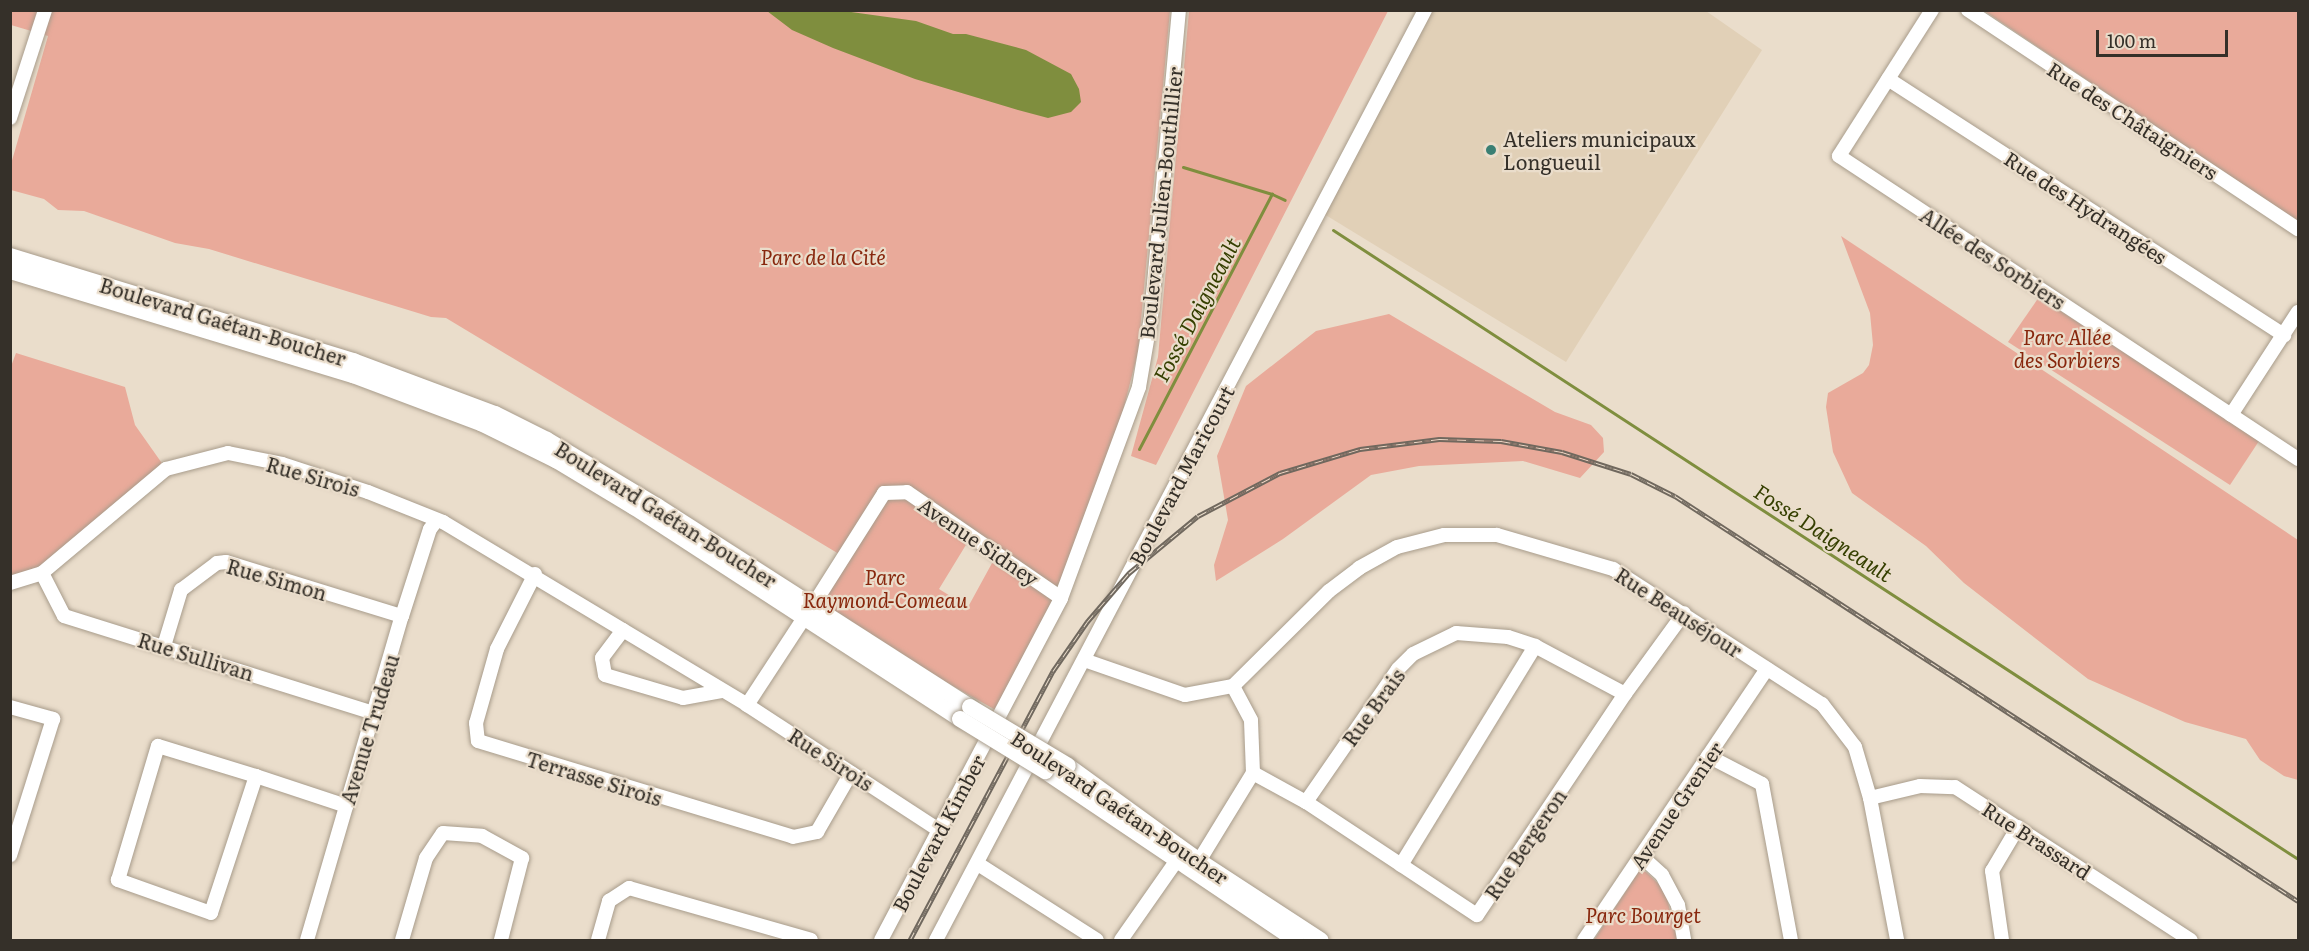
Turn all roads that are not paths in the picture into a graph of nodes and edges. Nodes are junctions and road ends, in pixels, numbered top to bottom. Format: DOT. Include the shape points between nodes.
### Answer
graph roads {
  1 [pos="45,10"];
  2 [pos="1179,10"];
  3 [pos="1425,10"];
  4 [pos="1932,10"];
  5 [pos="1968,10"];
  6 [pos="1888,79"];
  7 [pos="10,118"];
  8 [pos="2298,229"];
  9 [pos="10,256"];
  10 [pos="10,271"];
  11 [pos="2298,312"];
  12 [pos="2284,335"];
  13 [pos="2230,415"];
  14 [pos="2298,459"];
  15 [pos="437,520"];
  16 [pos="42,573"];
  17 [pos="535,574"];
  18 [pos="10,583"];
  19 [pos="1061,598"];
  20 [pos="808,613"];
  21 [pos="1684,613"];
  22 [pos="402,616"];
  23 [pos="623,630"];
  24 [pos="164,646"];
  25 [pos="1535,646"];
  26 [pos="1084,660"];
  27 [pos="1767,669"];
  28 [pos="1233,686"];
  29 [pos="721,691"];
  30 [pos="1625,694"];
  31 [pos="747,705"];
  32 [pos="10,707"];
  33 [pos="374,713"];
  34 [pos="1708,756"];
  35 [pos="851,773"];
  36 [pos="1253,773"];
  37 [pos="256,776"];
  38 [pos="1870,798"];
  39 [pos="1306,802"];
  40 [pos="1111,805"];
  41 [pos="346,806"];
  42 [pos="2018,827"];
  43 [pos="939,830"];
  44 [pos="10,855"];
  45 [pos="1641,856"];
  46 [pos="1177,860"];
  47 [pos="1199,861"];
  48 [pos="978,864"];
  49 [pos="1401,865"];
  50 [pos="771,935"];
  51 [pos="307,940"];
  52 [pos="402,940"];
  53 [pos="501,940"];
  54 [pos="598,940"];
  55 [pos="811,940"];
  56 [pos="881,940"];
  57 [pos="936,940"];
  58 [pos="1097,940"];
  59 [pos="1121,940"];
  60 [pos="1296,940"];
  61 [pos="1320,940"];
  62 [pos="1584,940"];
  63 [pos="1684,940"];
  64 [pos="1791,940"];
  65 [pos="1897,940"];
  66 [pos="2002,940"];
  67 [pos="2191,940"];
  1 -- 7 [label="street"];
  2 -- 19 [label="street, Boulevard Julien-Bouthillier" via="1151,317 1140,387"];
  3 -- 26 [label="street, Boulevard Maricourt"];
  4 -- 6 [label="street"];
  5 -- 8 [label="street, Rue des Châtaigniers"];
  6 -- 12 [label="street, Rue des Hydrangées"];
  6 -- 13 [label="street, Allée des Sorbiers" via="1839,156"];
  9 -- 20 [label="main road, Boulevard Gaétan-Boucher" via="353,360 486,410 577,458"];
  10 -- 20 [label="main road, Boulevard Gaétan-Boucher" via="353,375 481,423 594,482"];
  11 -- 12 [label="street"];
  12 -- 13 [label="street"];
  13 -- 14 [label="street, Allée des Sorbiers"];
  15 -- 16 [label="street, Rue Sirois" via="292,467 228,453 166,469"];
  15 -- 17 [label="street, Rue Sirois"];
  15 -- 22 [label="street, Avenue Trudeau" via="430,529"];
  16 -- 18 [label="street, Rue Sirois"];
  16 -- 24 [label="street, Rue Sullivan" via="64,616"];
  17 -- 23 [label="street, Rue Sirois"];
  17 -- 35 [label="street, Terrasse Sirois" via="497,649 476,723 478,741 793,837 817,832"];
  19 -- 20 [label="street, Avenue Sidney" via="907,492 884,494"];
  19 -- 43 [label="street, Boulevard Kimber"];
  20 -- 31 [label="street, Avenue Sidney"];
  20 -- 40 [label="main road, Boulevard Gaétan-Boucher, bridge"];
  21 -- 27 [label="street, Rue Beauséjour"];
  21 -- 28 [label="street, Rue Beauséjour" via="1613,569 1545,546 1497,535 1444,535 1397,548 1359,568 1329,591"];
  21 -- 30 [label="street, Rue Bergeron"];
  22 -- 24 [label="street, Rue Simon" via="226,562 217,563 181,590"];
  22 -- 33 [label="street, Avenue Trudeau"];
  23 -- 29 [label="street, Rue Sirois"];
  23 -- 29 [label="street" via="602,658 605,675 683,698"];
  24 -- 33 [label="street, Rue Sullivan"];
  25 -- 30 [label="street, Rue Brais"];
  25 -- 39 [label="street, Rue Brais" via="1508,637 1456,633 1413,654 1398,669"];
  25 -- 49 [label="street"];
  26 -- 28 [label="street" via="1185,695"];
  26 -- 48 [label="street, Boulevard Maricourt"];
  27 -- 34 [label="street, Avenue Grenier"];
  27 -- 38 [label="street, Rue Beauséjour" via="1822,705 1854,747"];
  28 -- 36 [label="street" via="1251,720"];
  29 -- 31 [label="street, Rue Sirois"];
  30 -- 49 [label="street, Rue Bergeron" via="1477,915"];
  31 -- 35 [label="street, Rue Sirois"];
  32 -- 44 [label="street" via="53,719"];
  33 -- 41 [label="street, Avenue Trudeau"];
  34 -- 45 [label="street, Avenue Grenier"];
  34 -- 64 [label="street" via="1762,784"];
  35 -- 43 [label="street, Rue Sirois"];
  36 -- 39 [label="street, Rue Bergeron"];
  36 -- 47 [label="street"];
  37 -- 37 [label="street" via="158,746 118,880 211,913"];
  37 -- 41 [label="street"];
  38 -- 42 [label="street, Rue Brassard" via="1920,786 1954,787"];
  38 -- 65 [label="street, Rue Beauséjour"];
  39 -- 49 [label="street, Rue Bergeron"];
  40 -- 46 [label="main road, Boulevard Gaétan-Boucher"];
  40 -- 47 [label="main road, Boulevard Gaétan-Boucher"];
  41 -- 51 [label="street, Avenue Trudeau"];
  42 -- 66 [label="street" via="1992,871"];
  42 -- 67 [label="street, Rue Brassard"];
  43 -- 56 [label="street, Boulevard Kimber"];
  45 -- 62 [label="street, Avenue Grenier"];
  45 -- 63 [label="street" via="1662,875 1673,895"];
  46 -- 59 [label="street"];
  46 -- 60 [label="main road, Boulevard Gaétan-Boucher"];
  47 -- 61 [label="main road, Boulevard Gaétan-Boucher"];
  48 -- 57 [label="street, Boulevard Maricourt"];
  48 -- 58 [label="street"];
  50 -- 54 [label="street" via="629,888 609,901"];
  50 -- 55 [label="street"];
  52 -- 53 [label="street" via="426,858 443,833 482,836 522,858"];
}
